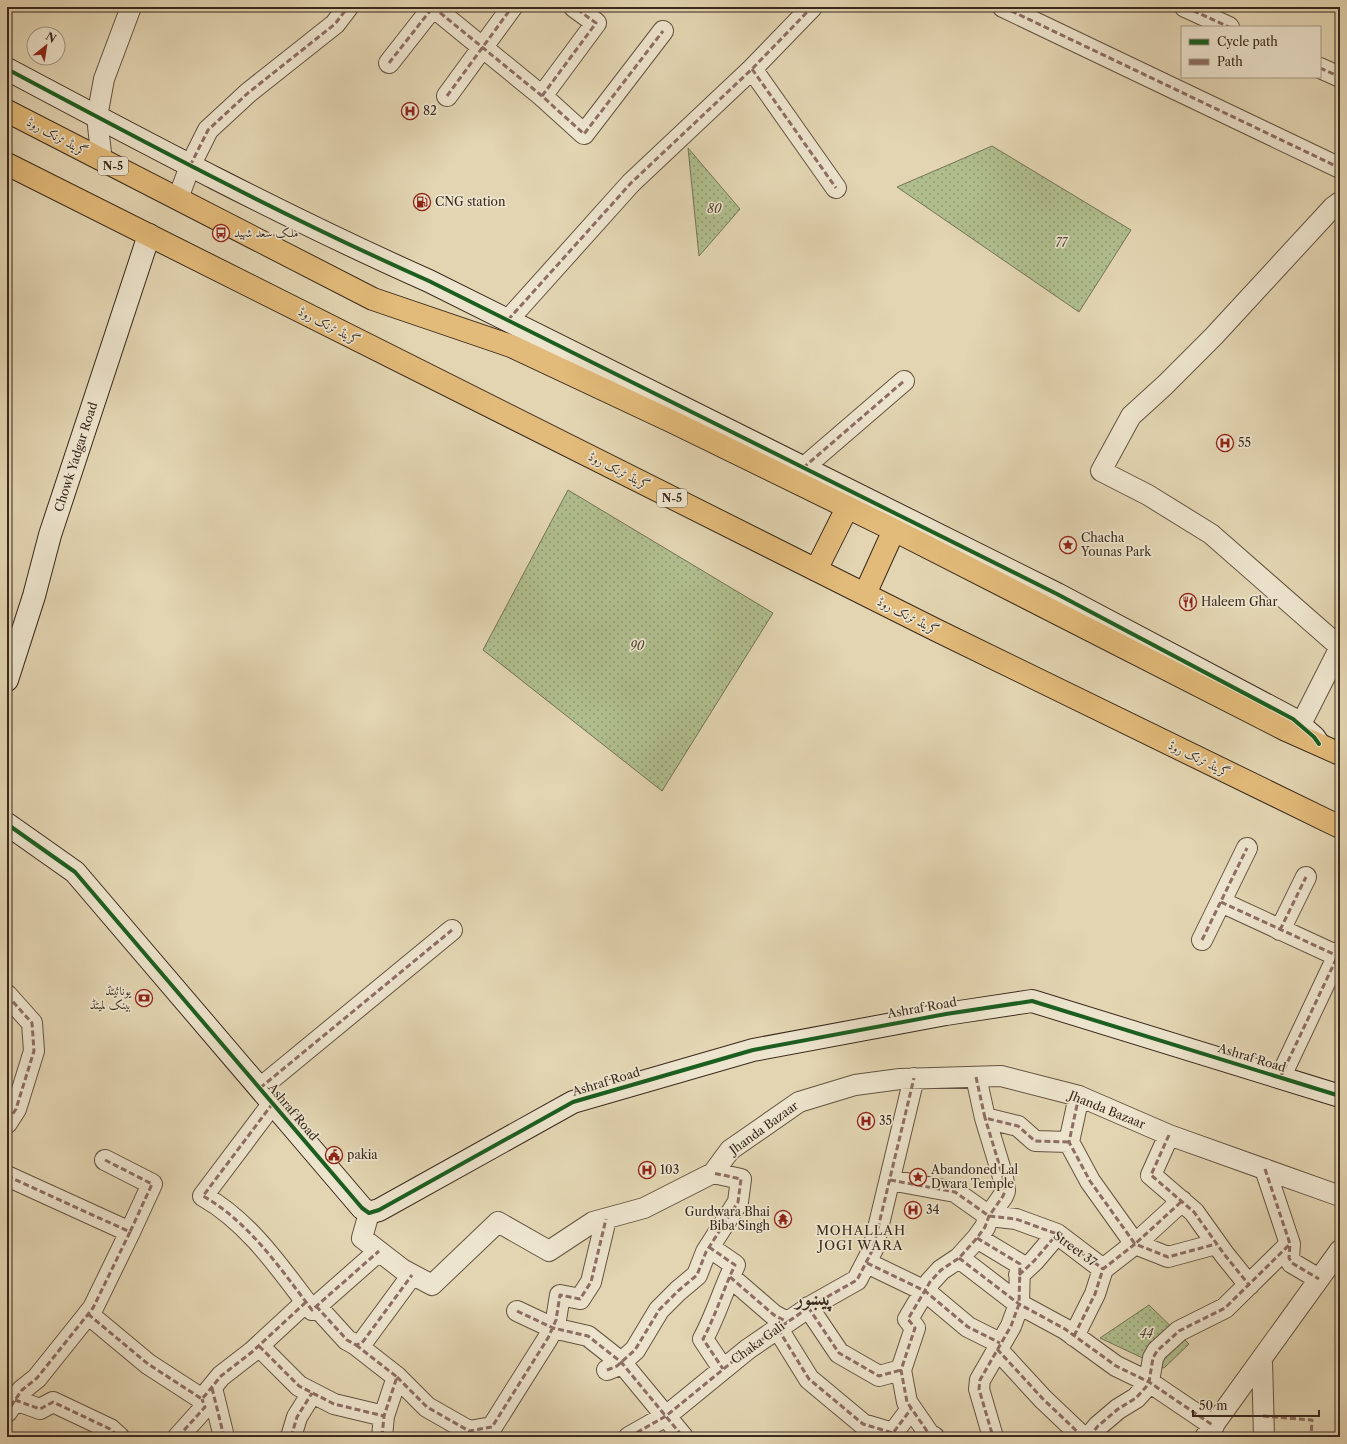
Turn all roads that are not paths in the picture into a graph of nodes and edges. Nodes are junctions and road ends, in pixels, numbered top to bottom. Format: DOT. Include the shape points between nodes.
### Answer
graph roads {
  1 [pos="131,7"];
  2 [pos="348,7"];
  3 [pos="433,7"];
  4 [pos="512,7"];
  5 [pos="574,7"];
  6 [pos="1004,7"];
  7 [pos="1185,7"];
  8 [pos="806,9"];
  9 [pos="1227,26"];
  10 [pos="663,31"];
  11 [pos="483,48"];
  12 [pos="389,63"];
  13 [pos="752,68"];
  14 [pos="1321,68"];
  15 [pos="7,70"];
  16 [pos="1340,77"];
  17 [pos="447,96"];
  18 [pos="542,96"];
  19 [pos="7,110"];
  20 [pos="97,117"];
  21 [pos="101,153"];
  22 [pos="7,164"];
  23 [pos="190,166"];
  24 [pos="1340,168"];
  25 [pos="836,188"];
  26 [pos="180,193"];
  27 [pos="1340,202"];
  28 [pos="150,235"];
  29 [pos="508,320"];
  30 [pos="904,380"];
  31 [pos="803,468"];
  32 [pos="847,508"];
  33 [pos="894,530"];
  34 [pos="818,566"];
  35 [pos="867,590"];
  36 [pos="7,680"];
  37 [pos="1293,728"];
  38 [pos="1340,754"];
  39 [pos="7,824"];
  40 [pos="1340,827"];
  41 [pos="1247,848"];
  42 [pos="1306,876"];
  43 [pos="1221,902"];
  44 [pos="452,930"];
  45 [pos="1280,930"];
  46 [pos="1202,940"];
  47 [pos="1339,955"];
  48 [pos="7,995"];
  49 [pos="976,1077"];
  50 [pos="914,1078"];
  51 [pos="1280,1078"];
  52 [pos="266,1096"];
  53 [pos="1079,1096"];
  54 [pos="1340,1096"];
  55 [pos="985,1118"];
  56 [pos="7,1123"];
  57 [pos="1169,1135"];
  58 [pos="1069,1142"];
  59 [pos="105,1160"];
  60 [pos="1265,1169"];
  61 [pos="713,1173"];
  62 [pos="7,1176"];
  63 [pos="890,1180"];
  64 [pos="1340,1196"];
  65 [pos="1182,1201"];
  66 [pos="370,1213"];
  67 [pos="989,1216"];
  68 [pos="606,1218"];
  69 [pos="130,1232"];
  70 [pos="1057,1234"];
  71 [pos="977,1238"];
  72 [pos="1135,1244"];
  73 [pos="1216,1244"];
  74 [pos="1290,1244"];
  75 [pos="709,1247"];
  76 [pos="1340,1250"];
  77 [pos="379,1251"];
  78 [pos="959,1258"];
  79 [pos="867,1263"];
  80 [pos="1103,1269"];
  81 [pos="412,1275"];
  82 [pos="1019,1275"];
  83 [pos="730,1277"];
  84 [pos="1319,1279"];
  85 [pos="1250,1285"];
  86 [pos="925,1291"];
  87 [pos="311,1304"];
  88 [pos="1019,1304"];
  89 [pos="808,1307"];
  90 [pos="517,1311"];
  91 [pos="88,1314"];
  92 [pos="783,1325"];
  93 [pos="553,1328"];
  94 [pos="1074,1336"];
  95 [pos="259,1346"];
  96 [pos="356,1346"];
  97 [pos="998,1346"];
  98 [pos="1262,1359"];
  99 [pos="614,1366"];
  100 [pos="723,1369"];
  101 [pos="901,1370"];
  102 [pos="397,1377"];
  103 [pos="1149,1382"];
  104 [pos="312,1393"];
  105 [pos="207,1394"];
  106 [pos="11,1406"];
  107 [pos="911,1410"];
  108 [pos="384,1416"];
  109 [pos="666,1416"];
  110 [pos="1210,1432"];
  111 [pos="119,1437"];
  112 [pos="178,1437"];
  113 [pos="224,1437"];
  114 [pos="291,1437"];
  115 [pos="382,1437"];
  116 [pos="629,1437"];
  117 [pos="683,1437"];
  118 [pos="934,1437"];
  119 [pos="993,1437"];
  120 [pos="1083,1437"];
  121 [pos="1089,1437"];
  122 [pos="1264,1437"];
  1 -- 20 [label="street" via="104,79"];
  2 -- 23 [label="street" via="335,24 248,93 208,130"];
  3 -- 11 [label="street"];
  3 -- 12 [label="street"];
  4 -- 11 [label="street"];
  5 -- 18 [label="street" via="596,23"];
  6 -- 24 [label="street"];
  7 -- 9 [label="street"];
  8 -- 13 [label="street"];
  10 -- 18 [label="street" via="584,134"];
  11 -- 17 [label="street"];
  11 -- 18 [label="street"];
  13 -- 25 [label="street"];
  13 -- 29 [label="street" via="630,183"];
  14 -- 16 [label="street"];
  15 -- 20 [label="street"];
  19 -- 32 [label="highway, گرینڈ ٹرنک روڈ / N-5" via="374,299 511,346"];
  20 -- 21 [label="street"];
  20 -- 23 [label="street"];
  22 -- 28 [label="highway, گرینڈ ٹرنک روڈ / N-5"];
  23 -- 26 [label="street"];
  23 -- 29 [label="street"];
  27 -- 37 [label="street" via="1214,336 1131,416 1101,471 1148,495 1211,534 1340,648"];
  28 -- 34 [label="highway, گرینڈ ٹرنک روڈ / N-5"];
  28 -- 36 [label="street, Chowk Yadgar Road" via="50,535 34,596"];
  29 -- 31 [label="street"];
  30 -- 31 [label="street"];
  31 -- 37 [label="street" via="1057,594 1293,720"];
  32 -- 33 [label="highway, گرینڈ ٹرنک روڈ / N-5"];
  32 -- 34 [label="highway"];
  33 -- 35 [label="highway"];
  33 -- 37 [label="highway, گرینڈ ٹرنک روڈ / N-5"];
  34 -- 35 [label="highway, گرینڈ ٹرنک روڈ / N-5"];
  35 -- 40 [label="highway, گرینڈ ٹرنک روڈ / N-5"];
  37 -- 38 [label="highway, گرینڈ ٹرنک روڈ / N-5"];
  39 -- 52 [label="street, Ashraf Road" via="75,872"];
  41 -- 43 [label="street"];
  42 -- 45 [label="street"];
  43 -- 45 [label="street"];
  43 -- 46 [label="street"];
  44 -- 52 [label="street"];
  45 -- 47 [label="street"];
  47 -- 51 [label="street"];
  48 -- 56 [label="street" via="32,1022 34,1051 16,1109"];
  49 -- 50 [label="street, Jhanda Bazaar"];
  49 -- 53 [label="street, Jhanda Bazaar" via="1001,1076"];
  49 -- 55 [label="street"];
  50 -- 61 [label="street, Jhanda Bazaar" via="855,1085 799,1102 730,1150"];
  50 -- 63 [label="street, Chaka Gali"];
  51 -- 54 [label="street, Ashraf Road"];
  51 -- 66 [label="street, Ashraf Road" via="1032,1001 946,1014 752,1050 573,1102"];
  52 -- 66 [label="street, Ashraf Road" via="362,1208"];
  52 -- 87 [label="street" via="203,1196 223,1207 260,1244"];
  53 -- 57 [label="street, Jhanda Bazaar"];
  53 -- 58 [label="street"];
  55 -- 58 [label="street" via="1018,1126 1035,1142"];
  55 -- 67 [label="street" via="1005,1191"];
  57 -- 60 [label="street, Jhanda Bazaar"];
  57 -- 65 [label="street" via="1151,1175"];
  58 -- 72 [label="street" via="1090,1181"];
  59 -- 69 [label="street" via="152,1184"];
  60 -- 64 [label="street, Jhanda Bazaar"];
  60 -- 74 [label="street"];
  61 -- 68 [label="street, Jhanda Bazaar" via="644,1208"];
  61 -- 75 [label="street" via="741,1180 738,1202"];
  62 -- 69 [label="street"];
  63 -- 67 [label="street, Street 37" via="955,1192"];
  63 -- 79 [label="street, Chaka Gali" via="873,1249"];
  65 -- 72 [label="street"];
  65 -- 73 [label="street" via="1194,1212"];
  66 -- 77 [label="street, Jhanda Bazaar" via="362,1238"];
  67 -- 70 [label="street, Street 37" via="1016,1219"];
  67 -- 71 [label="street" via="986,1227"];
  68 -- 81 [label="street, Jhanda Bazaar" via="594,1222 549,1251 498,1222 432,1285"];
  68 -- 93 [label="street" via="591,1282 580,1299 560,1295"];
  69 -- 91 [label="street"];
  70 -- 80 [label="street, Street 37"];
  70 -- 82 [label="street"];
  71 -- 78 [label="street"];
  71 -- 82 [label="street" via="1020,1264"];
  72 -- 73 [label="street" via="1168,1257"];
  72 -- 80 [label="street"];
  73 -- 85 [label="street"];
  74 -- 84 [label="street" via="1289,1258 1292,1263"];
  74 -- 85 [label="street"];
  75 -- 83 [label="street" via="735,1265"];
  75 -- 99 [label="street" via="697,1275 659,1310 635,1350"];
  76 -- 84 [label="street"];
  77 -- 81 [label="street, Jhanda Bazaar"];
  77 -- 87 [label="street"];
  78 -- 86 [label="street" via="941,1270"];
  78 -- 88 [label="street"];
  79 -- 86 [label="street"];
  79 -- 89 [label="street, Chaka Gali" via="857,1280"];
  80 -- 94 [label="street" via="1095,1294"];
  81 -- 96 [label="street" via="362,1343"];
  82 -- 88 [label="street"];
  83 -- 92 [label="street"];
  83 -- 100 [label="street" via="715,1317 703,1339"];
  84 -- 98 [label="street"];
  85 -- 103 [label="street" via="1224,1308 1179,1331 1157,1351 1153,1358"];
  86 -- 97 [label="street" via="968,1327"];
  86 -- 101 [label="street" via="908,1319 915,1328"];
  87 -- 95 [label="street"];
  87 -- 96 [label="street"];
  88 -- 94 [label="street"];
  88 -- 97 [label="street" via="1011,1326"];
  89 -- 92 [label="street, Chaka Gali"];
  89 -- 101 [label="street" via="839,1353 879,1376"];
  90 -- 93 [label="street"];
  91 -- 105 [label="street" via="148,1364"];
  91 -- 106 [label="street"];
  92 -- 100 [label="street, Chaka Gali" via="748,1348"];
  92 -- 107 [label="street" via="810,1379 863,1424 893,1433"];
  93 -- 99 [label="street" via="588,1336"];
  93 -- 102 [label="street" via="492,1427 469,1431 427,1407"];
  94 -- 103 [label="street" via="1116,1366"];
  95 -- 104 [label="street" via="299,1386"];
  95 -- 105 [label="street" via="221,1376"];
  96 -- 102 [label="street"];
  97 -- 119 [label="street" via="980,1380 979,1390"];
  97 -- 120 [label="street" via="1043,1400"];
  98 -- 110 [label="street"];
  98 -- 122 [label="street"];
  99 -- 109 [label="street"];
  100 -- 109 [label="street, Chaka Gali"];
  101 -- 107 [label="street"];
  102 -- 108 [label="street"];
  103 -- 110 [label="street"];
  103 -- 121 [label="street" via="1136,1398 1098,1426"];
  104 -- 108 [label="street" via="334,1404"];
  104 -- 114 [label="street" via="297,1417"];
  105 -- 112 [label="street" via="205,1407"];
  105 -- 113 [label="street"];
  106 -- 111 [label="street" via="40,1409 53,1402 110,1429"];
  107 -- 118 [label="street"];
  108 -- 115 [label="street"];
  109 -- 116 [label="street, Chaka Gali"];
  109 -- 117 [label="street"];
}
